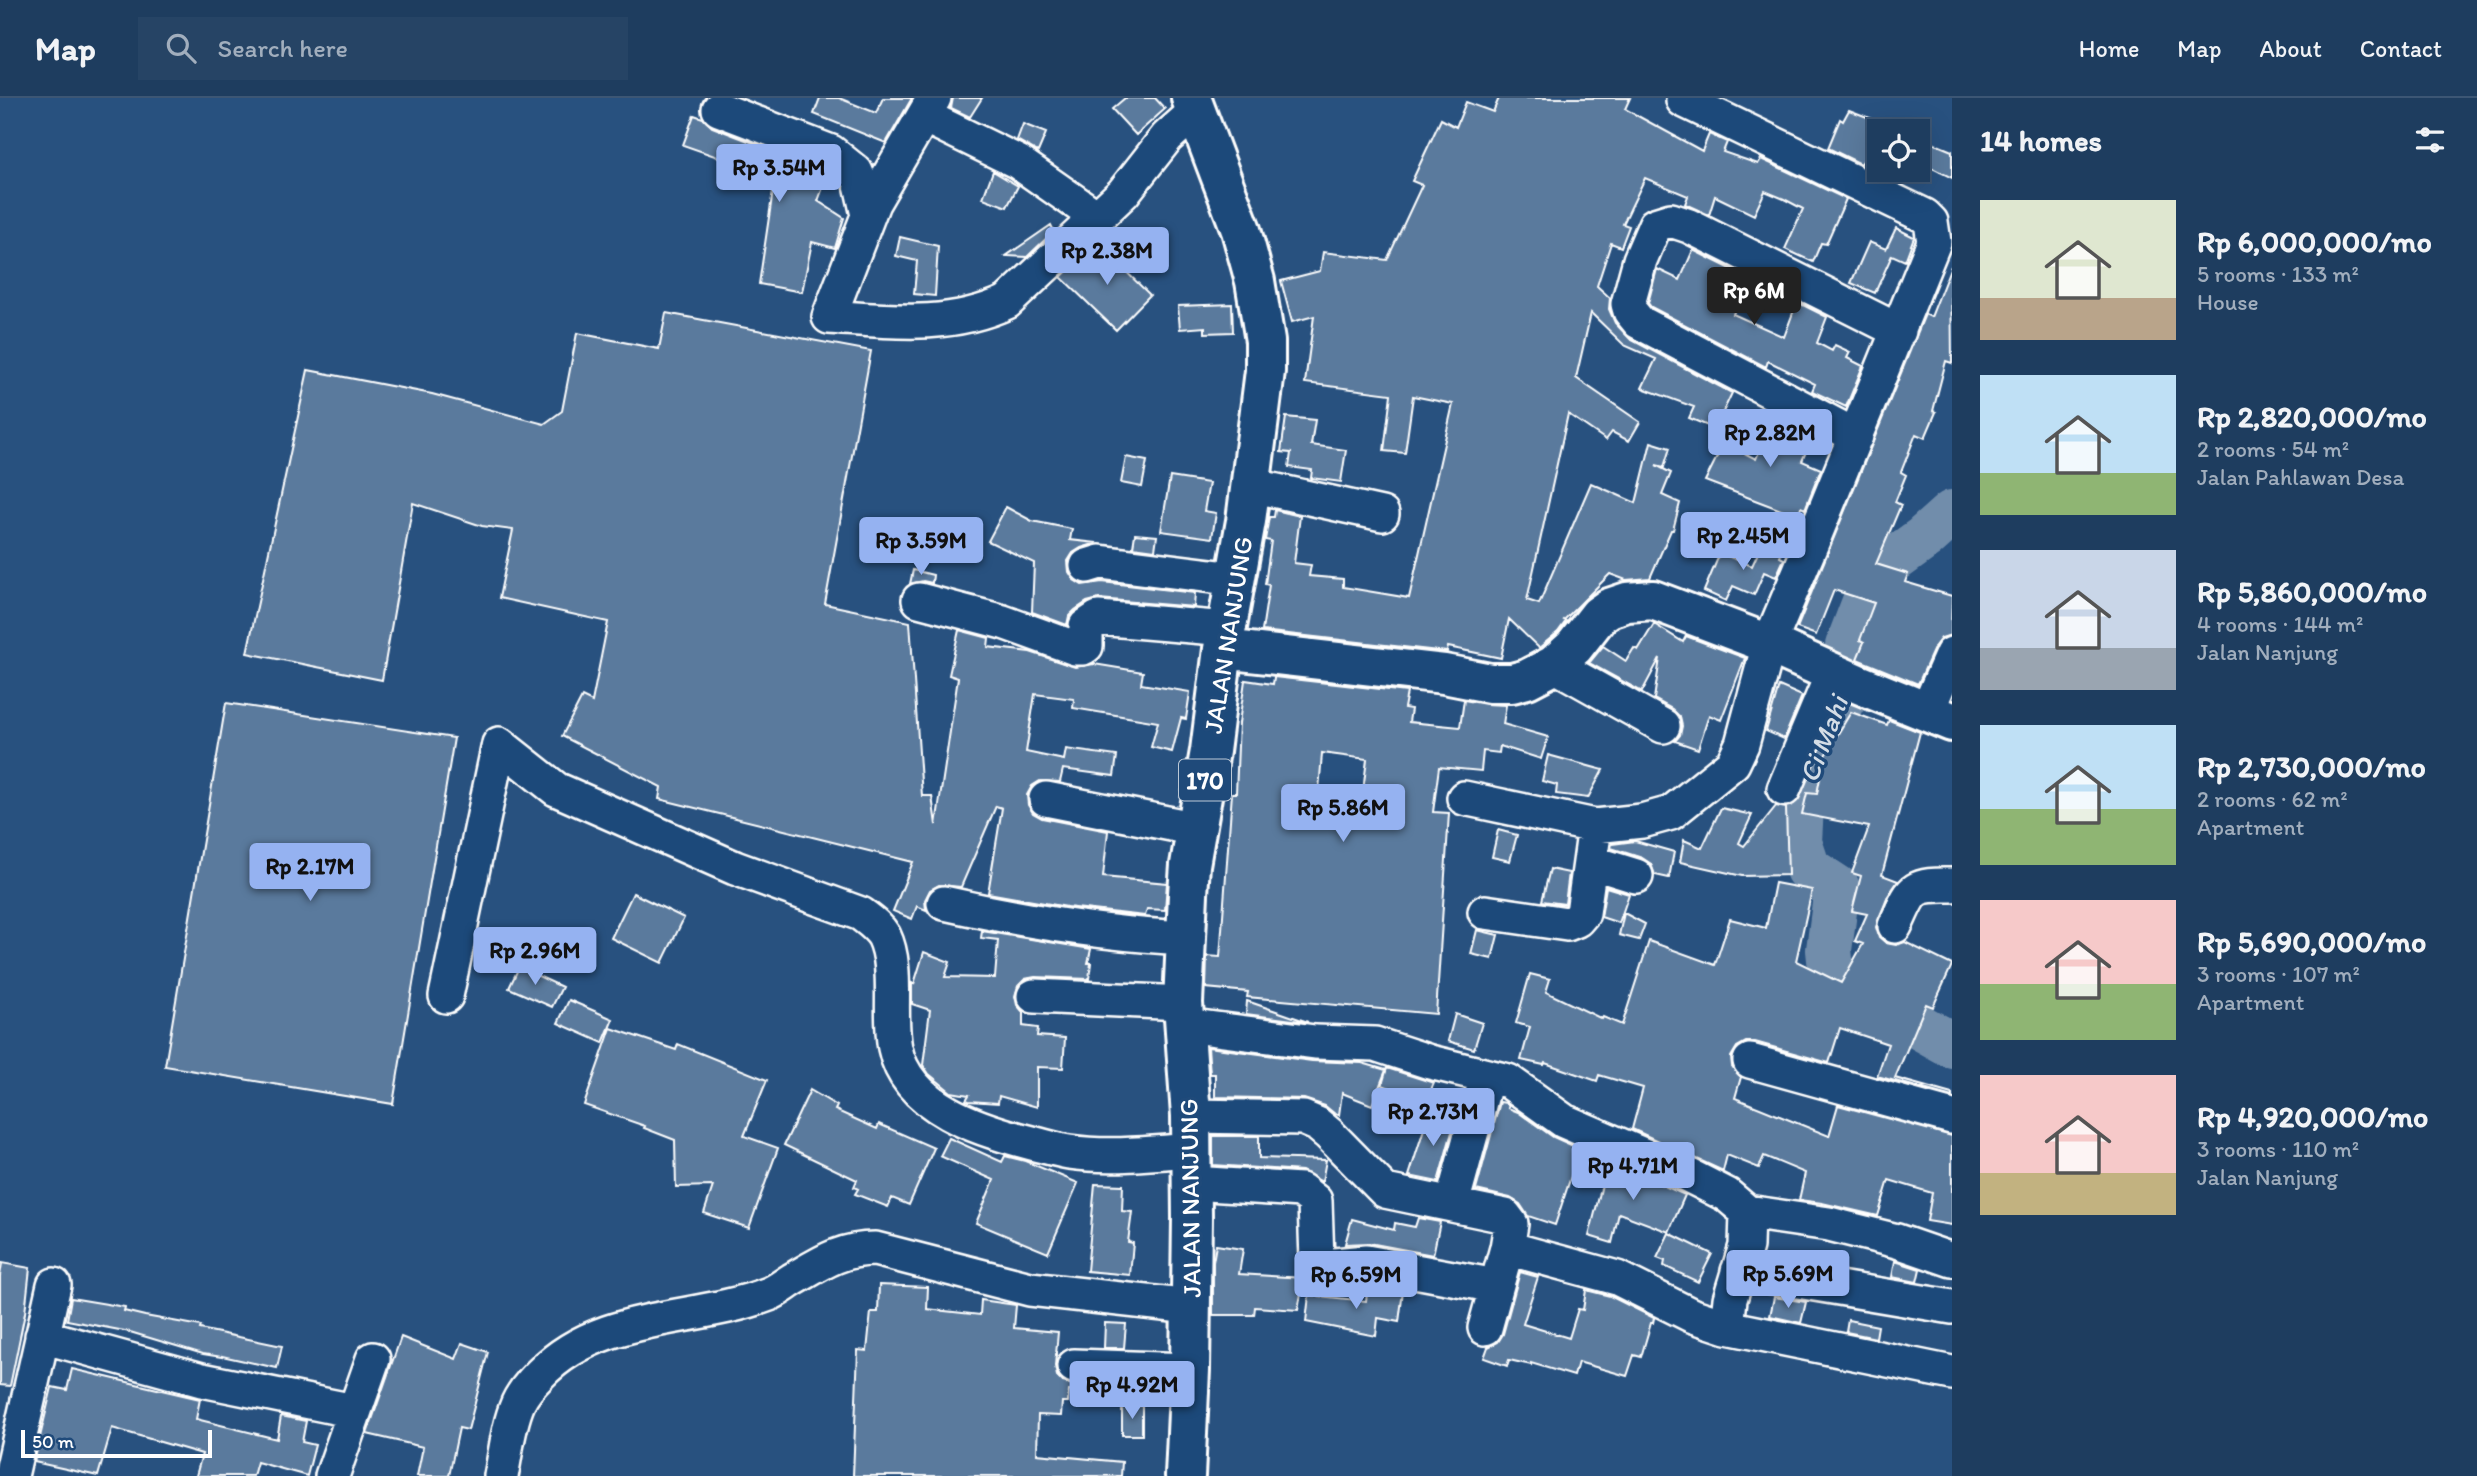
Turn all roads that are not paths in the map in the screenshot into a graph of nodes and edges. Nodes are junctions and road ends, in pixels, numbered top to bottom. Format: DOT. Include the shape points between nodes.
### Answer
graph roads {
  1 [pos="1683,100"];
  2 [pos="1193,105"];
  3 [pos="929,107"];
  4 [pos="719,109"];
  5 [pos="869,215"];
  6 [pos="1098,218"];
  7 [pos="1943,239"];
  8 [pos="1899,331"];
  9 [pos="1856,436"];
  10 [pos="1250,485"];
  11 [pos="1382,514"];
  12 [pos="1087,566"];
  13 [pos="1236,579"];
  14 [pos="919,600"];
  15 [pos="1225,639"];
  16 [pos="1769,644"];
  17 [pos="1952,654"];
  18 [pos="1554,665"];
  19 [pos="1843,677"];
  20 [pos="1939,716"];
  21 [pos="1663,726"];
  22 [pos="1784,789"];
  23 [pos="1464,798"];
  24 [pos="1046,799"];
  25 [pos="1595,827"];
  26 [pos="1197,829"];
  27 [pos="1591,862"];
  28 [pos="1636,876"];
  29 [pos="1952,886"];
  30 [pos="944,903"];
  31 [pos="1485,912"];
  32 [pos="1895,926"];
  33 [pos="1186,938"];
  34 [pos="446,996"];
  35 [pos="1034,996"];
  36 [pos="1184,1014"];
  37 [pos="1750,1061"];
  38 [pos="1487,1076"];
  39 [pos="1952,1117"];
  40 [pos="1191,1150"];
  41 [pos="1452,1204"];
  42 [pos="1747,1212"];
  43 [pos="1507,1248"];
  44 [pos="1952,1260"];
  45 [pos="1738,1271"];
  46 [pos="54,1285"];
  47 [pos="1496,1286"];
  48 [pos="1191,1307"];
  49 [pos="1952,1307"];
  50 [pos="1727,1327"];
  51 [pos="1485,1328"];
  52 [pos="42,1336"];
  53 [pos="373,1359"];
  54 [pos="1074,1366"];
  55 [pos="1190,1370"];
  56 [pos="1952,1373"];
  57 [pos="354,1411"];
  58 [pos="11,1476"];
  59 [pos="332,1476"];
  60 [pos="500,1476"];
  61 [pos="1185,1476"];
  1 -- 7 [label="street" via="1925,216"];
  2 -- 6 [label="street"];
  2 -- 10 [label="main road, JALAN NANJUNG / 170" via="1241,230 1265,341"];
  3 -- 5 [label="street"];
  3 -- 6 [label="street"];
  4 -- 5 [label="street" via="831,152 856,172"];
  5 -- 6 [label="street" via="828,317 940,322 992,309 1007,302"];
  7 -- 8 [label="street" via="1934,242"];
  8 -- 9 [label="street"];
  8 -- 9 [label="street" via="1671,220 1655,225 1640,260 1628,304 1639,322"];
  9 -- 16 [label="street"];
  10 -- 11 [label="street"];
  10 -- 13 [label="main road, JALAN NANJUNG / 170"];
  12 -- 13 [label="street" via="1100,562"];
  13 -- 15 [label="main road, JALAN NANJUNG / 170"];
  14 -- 15 [label="street" via="1003,621 1074,648 1086,646 1086,626 1098,618"];
  15 -- 18 [label="main road" via="1490,683 1527,679"];
  15 -- 26 [label="main road, JALAN NANJUNG / 170"];
  16 -- 18 [label="main road" via="1664,603 1640,600 1599,615"];
  16 -- 19 [label="main road"];
  16 -- 25 [label="street" via="1734,763 1671,813"];
  17 -- 20 [label="street"];
  18 -- 21 [label="street"];
  19 -- 20 [label="main road"];
  19 -- 22 [label="street"];
  23 -- 25 [label="street"];
  24 -- 26 [label="street"];
  25 -- 27 [label="street"];
  26 -- 33 [label="main road, JALAN NANJUNG / 170"];
  27 -- 28 [label="street"];
  27 -- 31 [label="street" via="1583,913 1577,920 1567,924"];
  29 -- 32 [label="street" via="1919,887 1910,893"];
  30 -- 33 [label="street" via="1099,932"];
  33 -- 36 [label="main road, JALAN NANJUNG / 170"];
  34 -- 40 [label="street" via="499,744 556,789 874,923 889,954 899,1059 915,1086 943,1110 998,1135 1069,1152"];
  35 -- 36 [label="street"];
  36 -- 38 [label="street" via="1315,1042 1375,1044"];
  36 -- 40 [label="main road, JALAN NANJUNG / 170"];
  37 -- 39 [label="street"];
  38 -- 41 [label="street"];
  38 -- 42 [label="street" via="1508,1081 1564,1121 1727,1195"];
  40 -- 41 [label="street" via="1303,1118 1317,1124 1385,1191"];
  40 -- 47 [label="street" via="1301,1190 1315,1201 1317,1261 1324,1266 1366,1262"];
  40 -- 48 [label="main road, JALAN NANJUNG / 170"];
  41 -- 43 [label="street" via="1505,1216 1511,1224"];
  42 -- 44 [label="street" via="1829,1224"];
  42 -- 45 [label="street" via="1746,1245"];
  43 -- 47 [label="street"];
  43 -- 50 [label="street" via="1617,1278 1691,1315"];
  45 -- 49 [label="street"];
  45 -- 50 [label="street"];
  46 -- 52 [label="street"];
  47 -- 51 [label="street"];
  48 -- 55 [label="main road, JALAN NANJUNG / 170"];
  48 -- 60 [label="street" via="1030,1289 875,1249 858,1249 833,1256 770,1294 639,1323 588,1339 560,1356 535,1379 518,1404"];
  50 -- 56 [label="street"];
  52 -- 57 [label="street" via="202,1380"];
  52 -- 58 [label="street"];
  53 -- 57 [label="street"];
  54 -- 55 [label="street"];
  55 -- 61 [label="main road, JALAN NANJUNG / 170"];
  57 -- 59 [label="street"];
}
